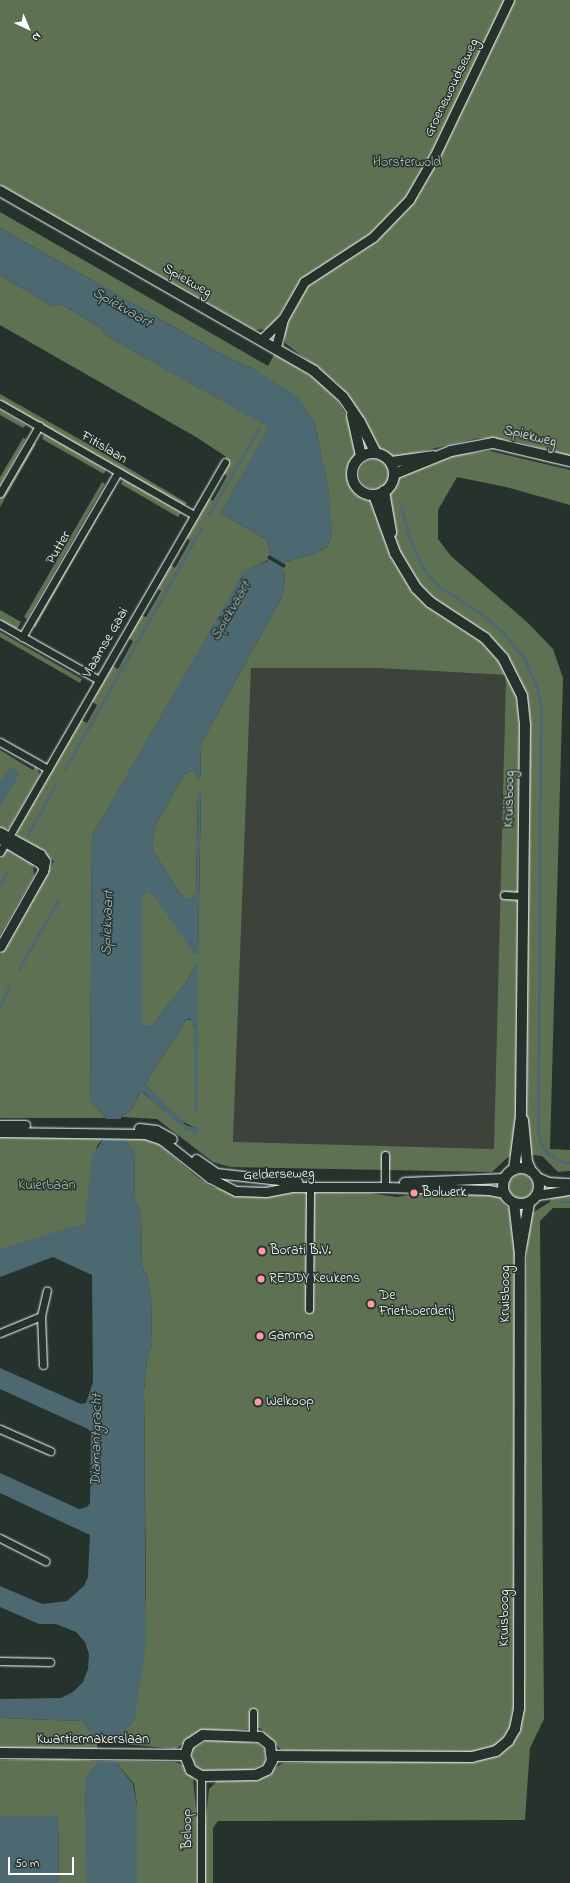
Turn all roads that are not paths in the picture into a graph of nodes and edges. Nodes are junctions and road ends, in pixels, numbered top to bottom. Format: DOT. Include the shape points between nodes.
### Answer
graph roads {
  1 [pos="509,0"];
  2 [pos="0,191"];
  3 [pos="283,319"];
  4 [pos="262,339"];
  5 [pos="276,347"];
  6 [pos="0,404"];
  7 [pos="350,408"];
  8 [pos="39,426"];
  9 [pos="375,452"];
  10 [pos="361,456"];
  11 [pos="437,456"];
  12 [pos="570,461"];
  13 [pos="224,462"];
  14 [pos="391,462"];
  15 [pos="118,472"];
  16 [pos="394,474"];
  17 [pos="384,491"];
  18 [pos="0,494"];
  19 [pos="374,495"];
  20 [pos="194,515"];
  21 [pos="391,536"];
  22 [pos="0,624"];
  23 [pos="22,637"];
  24 [pos="99,680"];
  25 [pos="0,742"];
  26 [pos="48,769"];
  27 [pos="0,832"];
  28 [pos="5,840"];
  29 [pos="0,852"];
  30 [pos="504,895"];
  31 [pos="523,896"];
  32 [pos="0,947"];
  33 [pos="522,1116"];
  34 [pos="0,1125"];
  35 [pos="96,1130"];
  36 [pos="131,1130"];
  37 [pos="0,1132"];
  38 [pos="385,1155"];
  39 [pos="514,1170"];
  40 [pos="534,1174"];
  41 [pos="505,1178"];
  42 [pos="570,1183"];
  43 [pos="310,1185"];
  44 [pos="385,1185"];
  45 [pos="570,1190"];
  46 [pos="504,1193"];
  47 [pos="538,1195"];
  48 [pos="514,1203"];
  49 [pos="529,1203"];
  50 [pos="520,1254"];
  51 [pos="47,1291"];
  52 [pos="309,1309"];
  53 [pos="41,1316"];
  54 [pos="0,1333"];
  55 [pos="43,1365"];
  56 [pos="0,1429"];
  57 [pos="50,1451"];
  58 [pos="0,1538"];
  59 [pos="45,1561"];
  60 [pos="0,1661"];
  61 [pos="50,1662"];
  62 [pos="253,1712"];
  63 [pos="253,1736"];
  64 [pos="0,1753"];
  65 [pos="185,1755"];
  66 [pos="273,1756"];
  67 [pos="201,1776"];
  68 [pos="201,1883"];
  1 -- 3 [label="street, Groenewoudseweg" via="435,155 409,200 373,237 304,282 295,293"];
  2 -- 4 [label="main road, Spiekweg"];
  3 -- 4 [label="street, Groenewoudseweg"];
  3 -- 5 [label="street, Groenewoudseweg"];
  4 -- 5 [label="main road, Spiekweg"];
  5 -- 7 [label="main road, Spiekweg" via="324,378"];
  6 -- 8 [label="street, Fitislaan"];
  7 -- 9 [label="main road, Spiekweg"];
  7 -- 10 [label="main road, Spiekweg"];
  8 -- 15 [label="street, Fitislaan"];
  8 -- 18 [label="street"];
  9 -- 10 [label="main road"];
  9 -- 14 [label="main road"];
  10 -- 19 [label="main road" via="352,467 352,480 361,492"];
  11 -- 12 [label="main road, Spiekweg" via="493,444"];
  11 -- 14 [label="main road, Spiekweg"];
  11 -- 16 [label="main road, Spiekweg"];
  13 -- 20 [label="street, Vlaamse Gaai"];
  14 -- 16 [label="main road"];
  15 -- 20 [label="street, Fitislaan"];
  15 -- 23 [label="street, Putter"];
  16 -- 17 [label="main road" via="393,481"];
  17 -- 19 [label="main road"];
  17 -- 21 [label="main road, Kruisboog"];
  19 -- 21 [label="main road, Kruisboog"];
  20 -- 24 [label="street, Vlaamse Gaai"];
  21 -- 31 [label="main road, Kruisboog" via="403,569 416,588 430,602 484,638 503,658 522,696 525,726"];
  22 -- 23 [label="street"];
  23 -- 24 [label="street"];
  24 -- 26 [label="street, Vlaamse Gaai"];
  25 -- 26 [label="street"];
  26 -- 28 [label="street, Vlaamse Gaai"];
  27 -- 28 [label="street"];
  28 -- 29 [label="street, Vlaamse Gaai"];
  28 -- 32 [label="street" via="44,868"];
  30 -- 31 [label="street"];
  31 -- 33 [label="main road, Kruisboog"];
  33 -- 39 [label="main road, Kruisboog"];
  33 -- 40 [label="main road, Kruisboog" via="527,1162"];
  34 -- 35 [label="street, Gelderseweg"];
  35 -- 36 [label="street, Gelderseweg"];
  35 -- 37 [label="street, Gelderseweg"];
  36 -- 43 [label="street, Gelderseweg" via="156,1130 216,1173"];
  36 -- 43 [label="street, Gelderseweg" via="162,1140 210,1178 236,1191 266,1192"];
  38 -- 44 [label="street"];
  39 -- 40 [label="main road" via="522,1168"];
  39 -- 41 [label="main road"];
  40 -- 42 [label="street" via="548,1182"];
  40 -- 47 [label="main road" via="539,1183"];
  41 -- 44 [label="street, Gelderseweg"];
  41 -- 46 [label="main road"];
  43 -- 44 [label="street, Gelderseweg"];
  43 -- 52 [label="street"];
  44 -- 46 [label="street, Gelderseweg"];
  45 -- 47 [label="street"];
  46 -- 48 [label="main road"];
  47 -- 49 [label="main road"];
  48 -- 49 [label="main road"];
  48 -- 50 [label="main road, Kruisboog"];
  49 -- 50 [label="main road, Kruisboog"];
  50 -- 66 [label="main road, Kruisboog" via="519,1708 515,1729 508,1741 496,1751 472,1758"];
  51 -- 53 [label="street"];
  53 -- 54 [label="street"];
  53 -- 55 [label="street"];
  56 -- 57 [label="street"];
  58 -- 59 [label="street"];
  60 -- 61 [label="street"];
  62 -- 63 [label="street"];
  63 -- 65 [label="main road" via="198,1736 189,1744"];
  63 -- 66 [label="main road" via="268,1742"];
  64 -- 65 [label="main road, Kwartiermakerslaan"];
  65 -- 67 [label="main road" via="191,1770"];
  66 -- 67 [label="main road" via="270,1766 262,1774"];
  67 -- 68 [label="street, Beloop"];
}
